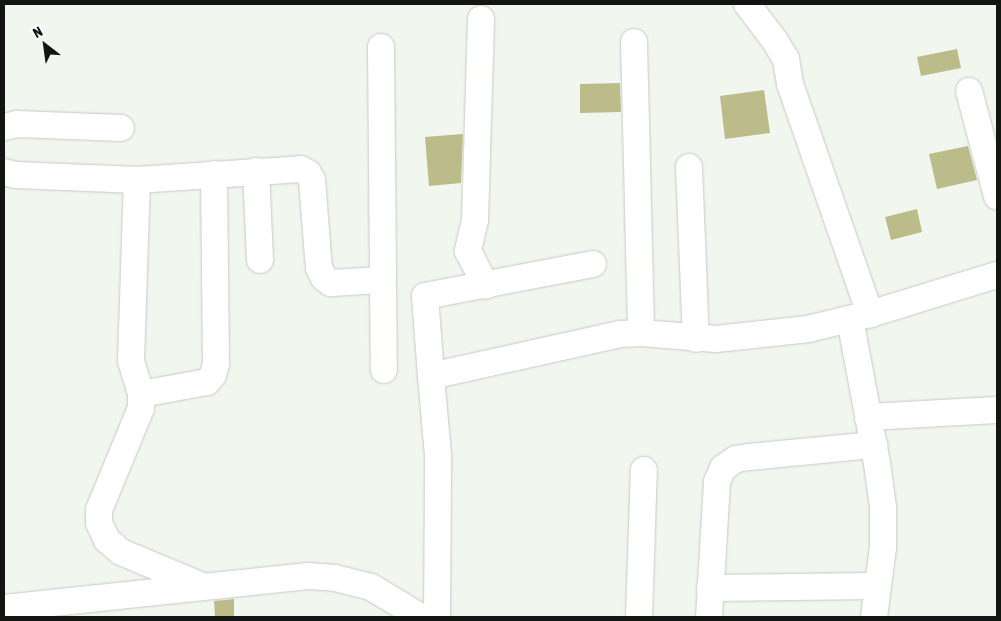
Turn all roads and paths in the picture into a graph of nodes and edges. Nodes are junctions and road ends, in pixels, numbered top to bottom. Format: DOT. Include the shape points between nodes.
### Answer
graph roads {
  1 [pos="747,4"];
  2 [pos="481,19"];
  3 [pos="634,42"];
  4 [pos="381,46"];
  5 [pos="969,91"];
  6 [pos="4,127"];
  7 [pos="121,128"];
  8 [pos="689,167"];
  9 [pos="256,171"];
  10 [pos="4,172"];
  11 [pos="214,174"];
  12 [pos="137,180"];
  13 [pos="997,196"];
  14 [pos="260,260"];
  15 [pos="593,264"];
  16 [pos="997,275"];
  17 [pos="486,286"];
  18 [pos="382,289"];
  19 [pos="425,296"];
  20 [pos="860,317"];
  21 [pos="641,333"];
  22 [pos="696,339"];
  23 [pos="384,370"];
  24 [pos="431,376"];
  25 [pos="141,394"];
  26 [pos="997,410"];
  27 [pos="868,416"];
  28 [pos="874,445"];
  29 [pos="644,470"];
  30 [pos="202,586"];
  31 [pos="878,586"];
  32 [pos="710,588"];
  33 [pos="4,608"];
  34 [pos="420,617"];
  35 [pos="437,617"];
  36 [pos="639,617"];
  37 [pos="709,617"];
  38 [pos="874,617"];
  1 -- 20 [label="street" via="786,58 790,84"];
  2 -- 17 [label="street" via="475,220 468,251"];
  3 -- 21 [label="street"];
  4 -- 18 [label="street"];
  5 -- 13 [label="street"];
  6 -- 7 [label="street" via="17,124"];
  8 -- 22 [label="street"];
  9 -- 11 [label="street"];
  9 -- 14 [label="street"];
  9 -- 18 [label="street" via="301,169 308,173 312,180 319,268 324,278 331,283"];
  10 -- 12 [label="street"];
  11 -- 12 [label="street"];
  11 -- 25 [label="street" via="216,364 213,375 208,382"];
  12 -- 25 [label="street" via="131,361"];
  15 -- 17 [label="street"];
  16 -- 20 [label="street"];
  17 -- 19 [label="street"];
  18 -- 19 [label="street"];
  18 -- 23 [label="street"];
  19 -- 24 [label="street"];
  20 -- 22 [label="street" via="808,329"];
  20 -- 27 [label="street"];
  21 -- 22 [label="street"];
  21 -- 24 [label="street" via="602,337"];
  24 -- 35 [label="street" via="438,455"];
  25 -- 30 [label="street" via="141,408 99,510 100,524 107,540 121,552"];
  26 -- 27 [label="street"];
  27 -- 28 [label="street"];
  28 -- 31 [label="street" via="883,507"];
  28 -- 32 [label="street" via="749,457 736,459 722,468 717,482"];
  29 -- 36 [label="street"];
  30 -- 33 [label="street"];
  30 -- 34 [label="street" via="299,576 335,578 371,587"];
  31 -- 32 [label="street"];
  31 -- 38 [label="street"];
  32 -- 37 [label="street"];
}
